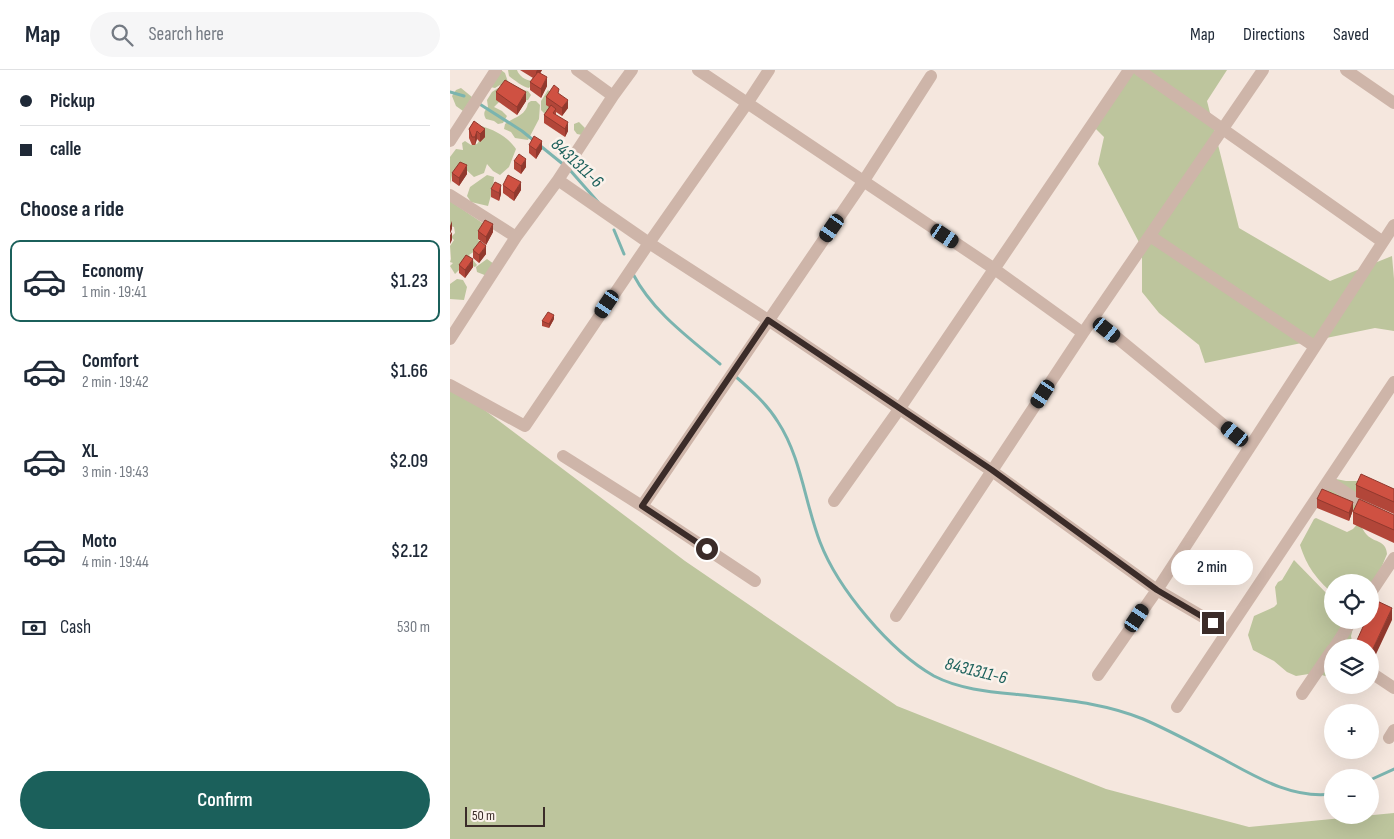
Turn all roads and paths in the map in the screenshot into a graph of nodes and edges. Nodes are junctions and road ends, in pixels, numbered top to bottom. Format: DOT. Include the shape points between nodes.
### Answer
graph roads {
  1 [pos="496,70"];
  2 [pos="577,70"];
  3 [pos="632,70"];
  4 [pos="698,70"];
  5 [pos="769,70"];
  6 [pos="1128,70"];
  7 [pos="1139,70"];
  8 [pos="1264,70"];
  9 [pos="1346,70"];
  10 [pos="931,76"];
  11 [pos="613,96"];
  12 [pos="748,102"];
  13 [pos="1394,103"];
  14 [pos="1224,128"];
  15 [pos="450,142"];
  16 [pos="558,180"];
  17 [pos="863,182"];
  18 [pos="450,195"];
  19 [pos="1150,236"];
  20 [pos="1389,236"];
  21 [pos="516,237"];
  22 [pos="649,243"];
  23 [pos="993,268"];
  24 [pos="1093,318"];
  25 [pos="768,320"];
  26 [pos="1083,333"];
  27 [pos="450,338"];
  28 [pos="1314,346"];
  29 [pos="1394,382"];
  30 [pos="450,385"];
  31 [pos="900,408"];
  32 [pos="1249,446"];
  33 [pos="563,456"];
  34 [pos="992,470"];
  35 [pos="1328,481"];
  36 [pos="834,501"];
  37 [pos="642,506"];
  38 [pos="1394,524"];
  39 [pos="1394,558"];
  40 [pos="1379,580"];
  41 [pos="755,581"];
  42 [pos="1157,590"];
  43 [pos="896,616"];
  44 [pos="1227,631"];
  45 [pos="1324,662"];
  46 [pos="1098,675"];
  47 [pos="1379,678"];
  48 [pos="1394,688"];
  49 [pos="1302,694"];
  50 [pos="1177,707"];
  1 -- 15 [label="street"];
  2 -- 11 [label="street"];
  3 -- 11 [label="street"];
  4 -- 12 [label="street"];
  5 -- 12 [label="street"];
  6 -- 23 [label="street"];
  7 -- 14 [label="street"];
  8 -- 14 [label="street"];
  9 -- 13 [label="street"];
  10 -- 17 [label="street"];
  11 -- 16 [label="street"];
  12 -- 17 [label="street"];
  12 -- 22 [label="street"];
  14 -- 19 [label="street"];
  14 -- 20 [label="street"];
  16 -- 21 [label="street"];
  16 -- 22 [label="street"];
  17 -- 23 [label="street"];
  17 -- 25 [label="street"];
  18 -- 21 [label="street"];
  19 -- 24 [label="street"];
  19 -- 28 [label="street"];
  20 -- 28 [label="street"];
  21 -- 27 [label="street"];
  22 -- 25 [label="street"];
  22 -- 30 [label="street" via="525,426"];
  23 -- 26 [label="street"];
  23 -- 31 [label="street"];
  24 -- 26 [label="street"];
  24 -- 32 [label="street"];
  25 -- 31 [label="street"];
  25 -- 37 [label="street"];
  26 -- 34 [label="street"];
  28 -- 32 [label="street"];
  29 -- 35 [label="street"];
  31 -- 34 [label="street"];
  31 -- 36 [label="street"];
  32 -- 42 [label="street"];
  33 -- 37 [label="street"];
  34 -- 42 [label="street"];
  34 -- 43 [label="street"];
  35 -- 38 [label="street"];
  35 -- 44 [label="street"];
  37 -- 41 [label="street"];
  39 -- 40 [label="street"];
  42 -- 44 [label="street"];
  42 -- 46 [label="street"];
  44 -- 50 [label="street"];
  45 -- 49 [label="street"];
  47 -- 48 [label="street"];
}
